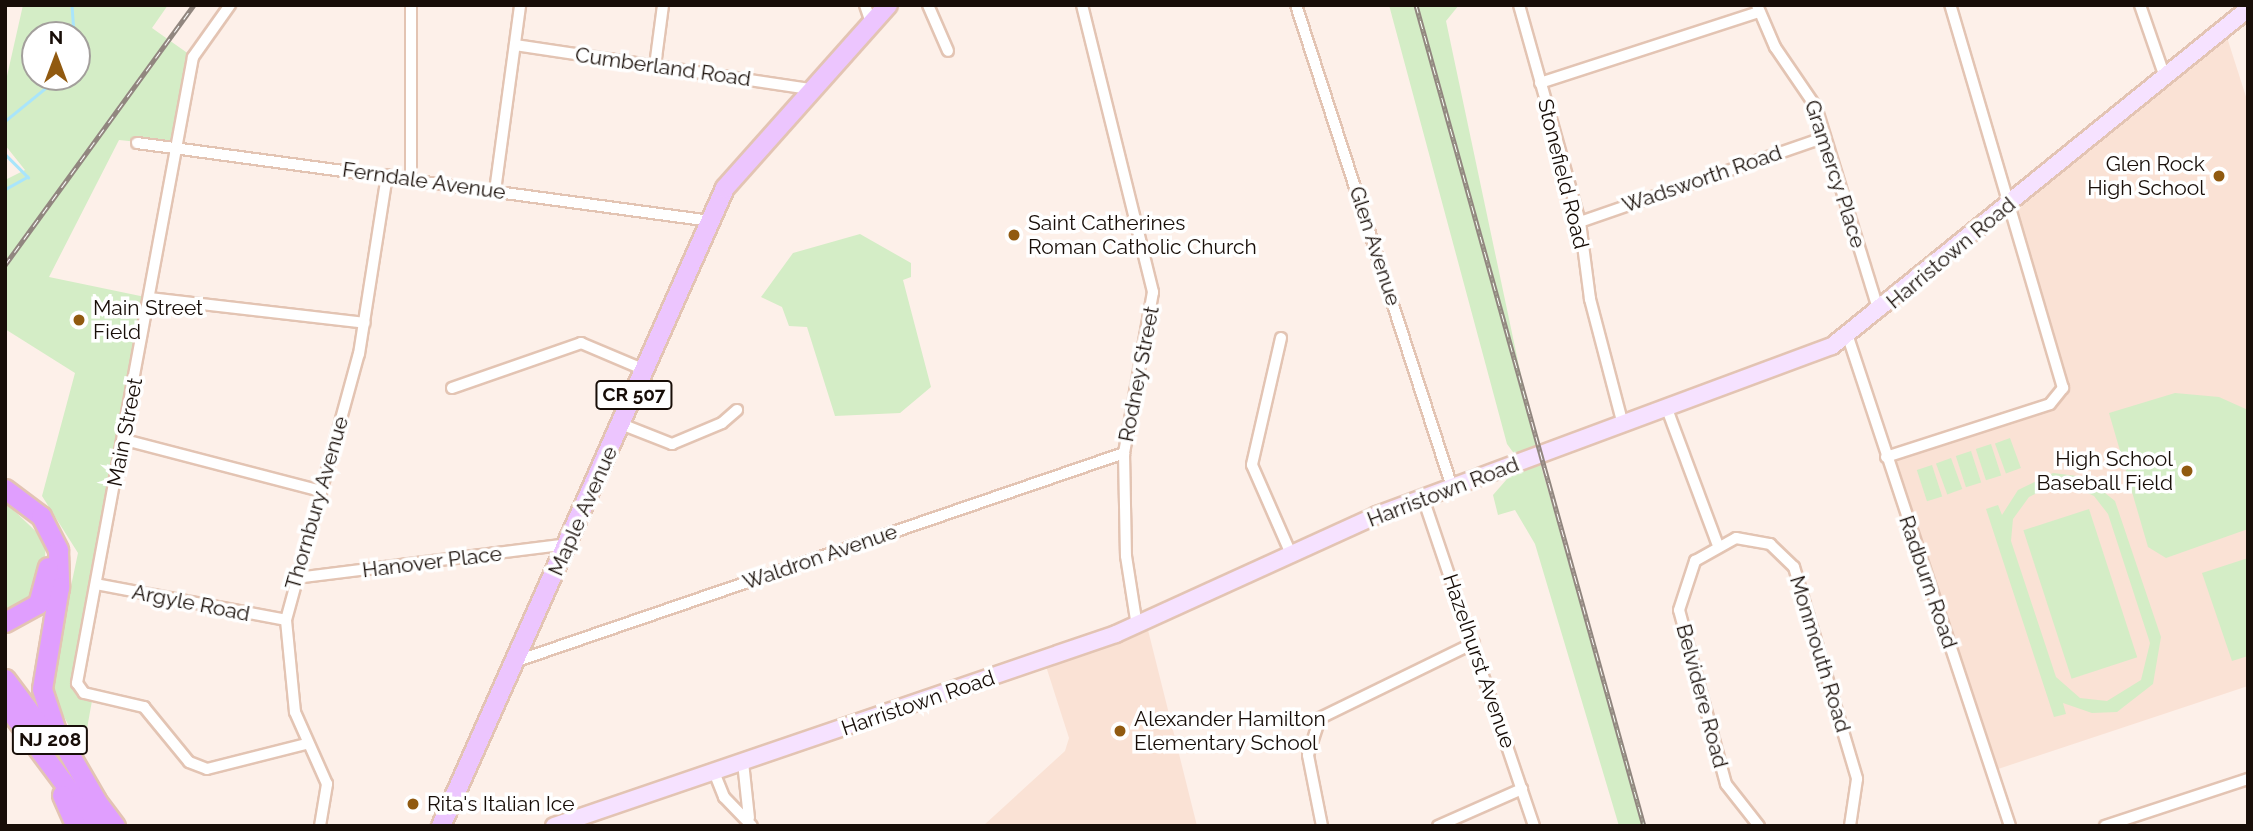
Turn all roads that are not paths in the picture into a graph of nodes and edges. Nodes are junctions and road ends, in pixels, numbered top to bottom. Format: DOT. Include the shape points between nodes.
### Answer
graph roads {
  1 [pos="230,5"];
  2 [pos="411,5"];
  3 [pos="520,5"];
  4 [pos="663,5"];
  5 [pos="888,5"];
  6 [pos="928,5"];
  7 [pos="1082,5"];
  8 [pos="1296,5"];
  9 [pos="1519,5"];
  10 [pos="1950,5"];
  11 [pos="2140,5"];
  12 [pos="1758,8"];
  13 [pos="2248,9"];
  14 [pos="868,14"];
  15 [pos="515,45"];
  16 [pos="948,51"];
  17 [pos="655,66"];
  18 [pos="2165,77"];
  19 [pos="1540,83"];
  20 [pos="810,89"];
  21 [pos="1825,137"];
  22 [pos="137,143"];
  23 [pos="177,146"];
  24 [pos="387,176"];
  25 [pos="411,179"];
  26 [pos="495,191"];
  27 [pos="2012,202"];
  28 [pos="711,221"];
  29 [pos="1580,222"];
  30 [pos="150,298"];
  31 [pos="1879,313"];
  32 [pos="365,323"];
  33 [pos="1848,337"];
  34 [pos="1282,338"];
  35 [pos="645,370"];
  36 [pos="452,388"];
  37 [pos="1667,409"];
  38 [pos="737,410"];
  39 [pos="621,424"];
  40 [pos="1623,425"];
  41 [pos="125,440"];
  42 [pos="1124,453"];
  43 [pos="1886,457"];
  44 [pos="1452,486"];
  45 [pos="5,489"];
  46 [pos="321,491"];
  47 [pos="1423,498"];
  48 [pos="5,502"];
  49 [pos="568,544"];
  50 [pos="1717,544"];
  51 [pos="1292,556"];
  52 [pos="296,578"];
  53 [pos="96,584"];
  54 [pos="286,620"];
  55 [pos="5,622"];
  56 [pos="1137,625"];
  57 [pos="1474,643"];
  58 [pos="517,661"];
  59 [pos="5,679"];
  60 [pos="10,710"];
  61 [pos="306,744"];
  62 [pos="743,762"];
  63 [pos="713,772"];
  64 [pos="2248,779"];
  65 [pos="1522,789"];
  66 [pos="96,800"];
  67 [pos="2147,813"];
  68 [pos="751,822"];
  69 [pos="76,826"];
  70 [pos="96,826"];
  71 [pos="115,826"];
  72 [pos="320,826"];
  73 [pos="441,826"];
  74 [pos="554,826"];
  75 [pos="1322,826"];
  76 [pos="1438,826"];
  77 [pos="1534,826"];
  78 [pos="1759,826"];
  79 [pos="1850,826"];
  80 [pos="2010,826"];
  81 [pos="2105,826"];
  82 [pos="2151,826"];
  1 -- 23 [label="street, Main Street" via="192,57"];
  2 -- 25 [label="street"];
  3 -- 15 [label="street"];
  4 -- 17 [label="street"];
  5 -- 14 [label="main road, Maple Avenue / CR 507"];
  6 -- 16 [label="street"];
  7 -- 42 [label="street, Rodney Street" via="1153,292"];
  8 -- 44 [label="street, Glen Avenue"];
  9 -- 19 [label="street, Stonefield Road"];
  10 -- 27 [label="street"];
  11 -- 18 [label="street"];
  12 -- 19 [label="street"];
  12 -- 21 [label="street, Gramercy Place" via="1775,47 1806,86"];
  13 -- 18 [label="street, Harristown Road"];
  14 -- 20 [label="main road, Maple Avenue / CR 507"];
  15 -- 17 [label="street, Cumberland Road"];
  15 -- 26 [label="street"];
  17 -- 20 [label="street, Cumberland Road"];
  18 -- 27 [label="street, Harristown Road"];
  19 -- 29 [label="street, Stonefield Road"];
  20 -- 28 [label="main road, Maple Avenue / CR 507" via="737,170"];
  21 -- 29 [label="street, Wadsworth Road"];
  21 -- 31 [label="street, Gramercy Place"];
  22 -- 23 [label="street, Ferndale Avenue"];
  23 -- 24 [label="street, Ferndale Avenue"];
  23 -- 30 [label="street, Main Street"];
  24 -- 25 [label="street, Ferndale Avenue"];
  24 -- 32 [label="street, Thornbury Avenue"];
  25 -- 26 [label="street, Ferndale Avenue"];
  26 -- 28 [label="street, Ferndale Avenue"];
  27 -- 31 [label="street, Harristown Road"];
  27 -- 43 [label="street" via="2063,379 2060,395 2050,404"];
  28 -- 35 [label="main road, Maple Avenue / CR 507"];
  29 -- 40 [label="street, Stonefield Road" via="1590,299"];
  30 -- 32 [label="street"];
  30 -- 41 [label="street, Main Street"];
  31 -- 33 [label="street, Harristown Road"];
  32 -- 46 [label="street, Thornbury Avenue"];
  33 -- 37 [label="street, Harristown Road"];
  33 -- 43 [label="street, Radburn Road"];
  34 -- 51 [label="street" via="1252,465"];
  35 -- 36 [label="street" via="581,343"];
  35 -- 39 [label="main road, Maple Avenue / CR 507"];
  37 -- 40 [label="street, Harristown Road"];
  37 -- 50 [label="street"];
  38 -- 39 [label="street" via="722,423 672,444"];
  39 -- 49 [label="main road, Maple Avenue / CR 507"];
  40 -- 44 [label="street, Harristown Road"];
  41 -- 46 [label="street"];
  41 -- 53 [label="street, Main Street"];
  42 -- 56 [label="street, Rodney Street" via="1126,556"];
  42 -- 58 [label="street, Waldron Avenue"];
  43 -- 80 [label="street, Radburn Road"];
  44 -- 47 [label="street, Harristown Road"];
  45 -- 66 [label="highway" via="41,516 58,550 59,587 42,689 56,731"];
  46 -- 52 [label="street, Thornbury Avenue"];
  47 -- 51 [label="street, Harristown Road"];
  47 -- 57 [label="street, Hazelhurst Avenue"];
  48 -- 55 [label="highway" via="38,532 48,574 38,604"];
  49 -- 52 [label="street, Hanover Place"];
  49 -- 58 [label="main road, Maple Avenue / CR 507"];
  50 -- 78 [label="street, Belvidere Road" via="1688,572 1681,623 1726,783"];
  50 -- 79 [label="street, Monmouth Road" via="1761,540 1794,568 1857,779"];
  51 -- 56 [label="street, Harristown Road"];
  52 -- 54 [label="street, Thornbury Avenue"];
  53 -- 54 [label="street, Argyle Road"];
  53 -- 61 [label="street, Main Street" via="77,683 93,695 144,707 189,762 207,769"];
  54 -- 61 [label="street, Thornbury Avenue" via="290,689"];
  56 -- 62 [label="street, Harristown Road"];
  57 -- 65 [label="street, Hazelhurst Avenue"];
  57 -- 75 [label="street" via="1320,718 1307,755"];
  58 -- 73 [label="main road, Maple Avenue / CR 507"];
  59 -- 66 [label="highway, NJ 208"];
  60 -- 69 [label="highway"];
  60 -- 70 [label="highway, NJ 208"];
  61 -- 72 [label="street, Thornbury Avenue" via="327,784"];
  62 -- 63 [label="street, Harristown Road"];
  62 -- 68 [label="street"];
  63 -- 68 [label="street" via="724,797"];
  63 -- 74 [label="street, Harristown Road"];
  64 -- 67 [label="street"];
  65 -- 76 [label="street"];
  65 -- 77 [label="street, Hazelhurst Avenue"];
  66 -- 71 [label="highway, NJ 208"];
  67 -- 81 [label="street"];
  67 -- 82 [label="street"];
}
